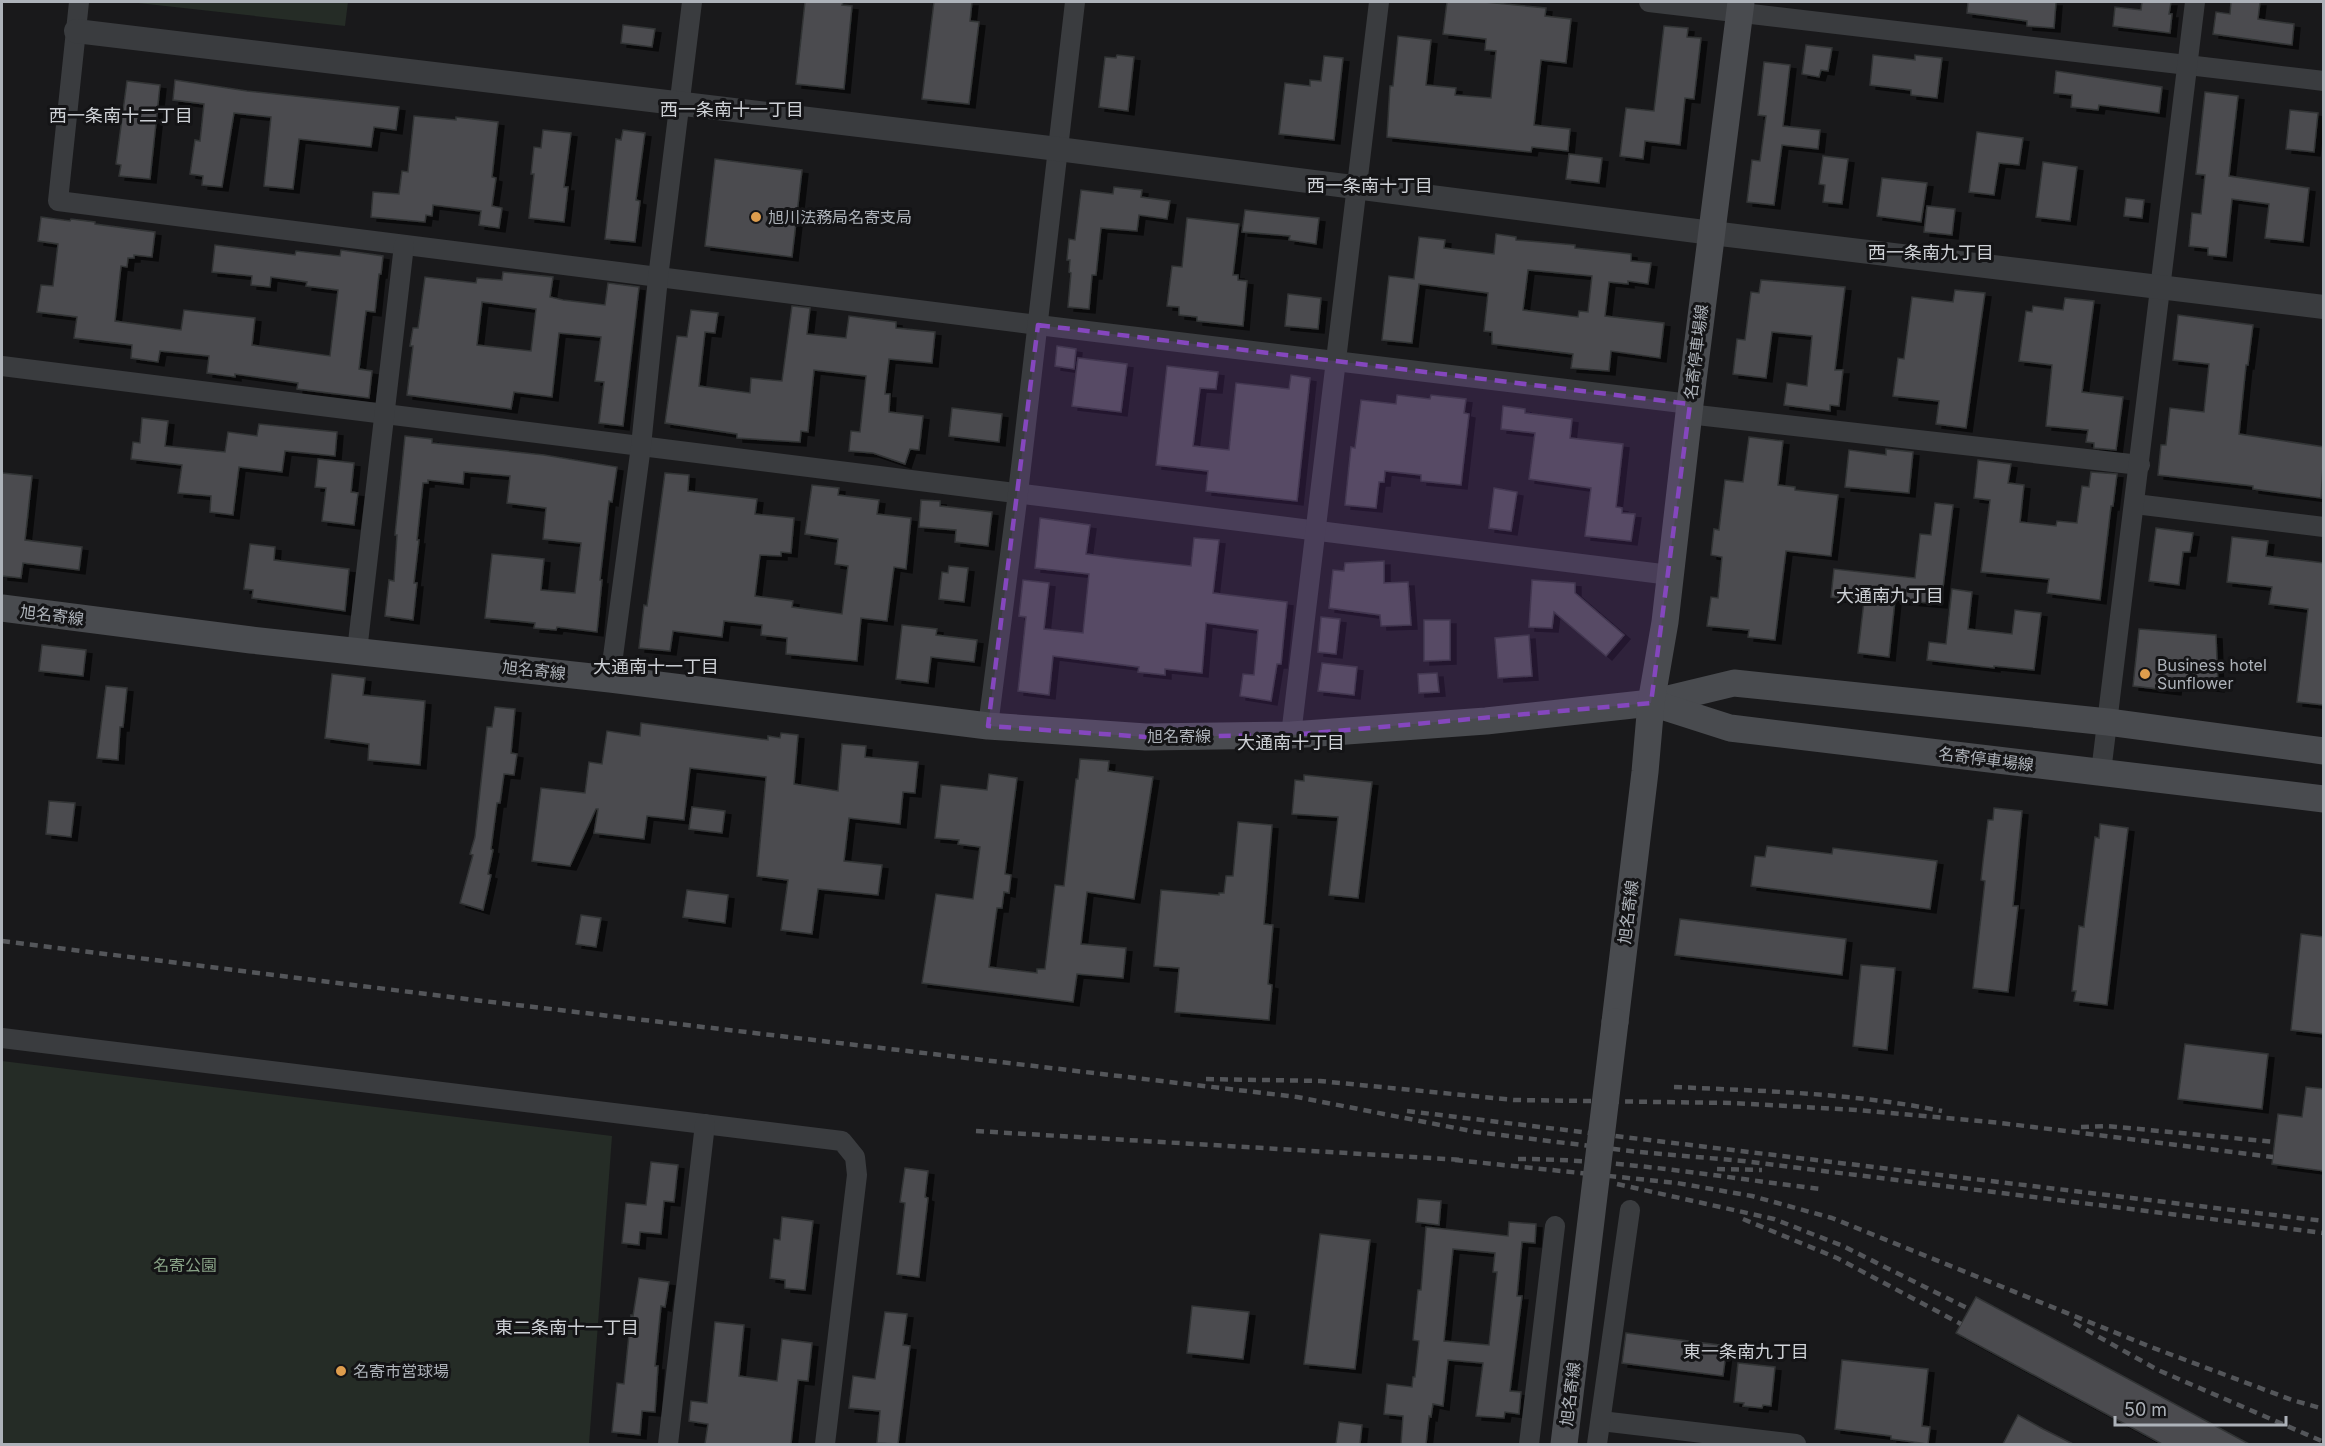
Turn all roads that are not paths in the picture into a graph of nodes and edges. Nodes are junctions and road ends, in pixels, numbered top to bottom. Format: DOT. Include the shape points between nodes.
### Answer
graph roads {
  1 [pos="80,2"];
  2 [pos="692,2"];
  3 [pos="1075,2"];
  4 [pos="1379,2"];
  5 [pos="1649,2"];
  6 [pos="2195,2"];
  7 [pos="1741,7"];
  8 [pos="76,31"];
  9 [pos="2187,64"];
  10 [pos="2324,81"];
  11 [pos="679,104"];
  12 [pos="1058,149"];
  13 [pos="1356,188"];
  14 [pos="1712,233"];
  15 [pos="404,245"];
  16 [pos="658,278"];
  17 [pos="2160,287"];
  18 [pos="2324,307"];
  19 [pos="1038,325"];
  20 [pos="1336,362"];
  21 [pos="2,366"];
  22 [pos="1689,409"];
  23 [pos="384,414"];
  24 [pos="641,446"];
  25 [pos="2139,465"];
  26 [pos="1018,493"];
  27 [pos="2135,504"];
  28 [pos="2324,527"];
  29 [pos="1314,530"];
  30 [pos="1670,575"];
  31 [pos="2,608"];
  32 [pos="357,651"];
  33 [pos="610,678"];
  34 [pos="1651,703"];
  35 [pos="2108,722"];
  36 [pos="988,726"];
  37 [pos="1291,735"];
  38 [pos="2324,750"];
  39 [pos="2102,772"];
  40 [pos="2324,799"];
  41 [pos="2,1038"];
  42 [pos="705,1124"];
  43 [pos="1630,1210"];
  44 [pos="1555,1226"];
  45 [pos="1601,1421"];
  46 [pos="668,1444"];
  47 [pos="825,1444"];
  48 [pos="1528,1444"];
  49 [pos="1564,1444"];
  50 [pos="1597,1444"];
  51 [pos="1796,1444"];
  1 -- 8 [label="street"];
  2 -- 11 [label="street"];
  3 -- 12 [label="street"];
  4 -- 13 [label="street"];
  5 -- 7 [label="street"];
  6 -- 9 [label="street"];
  7 -- 9 [label="street"];
  7 -- 14 [label="main road, 名寄停車場線"];
  8 -- 11 [label="street"];
  8 -- 15 [label="street" via="58,201"];
  9 -- 10 [label="street"];
  9 -- 17 [label="street"];
  11 -- 12 [label="street"];
  11 -- 16 [label="street"];
  12 -- 13 [label="street"];
  12 -- 19 [label="street"];
  13 -- 14 [label="street"];
  13 -- 20 [label="street"];
  14 -- 17 [label="street"];
  14 -- 22 [label="main road, 名寄停車場線"];
  15 -- 16 [label="street"];
  15 -- 23 [label="street"];
  16 -- 19 [label="street"];
  16 -- 24 [label="street"];
  17 -- 18 [label="street"];
  17 -- 25 [label="street"];
  19 -- 20 [label="street"];
  19 -- 26 [label="street"];
  20 -- 22 [label="street"];
  20 -- 29 [label="street"];
  21 -- 23 [label="street"];
  22 -- 25 [label="street"];
  22 -- 30 [label="main road, 名寄停車場線"];
  23 -- 24 [label="street"];
  23 -- 32 [label="street"];
  24 -- 26 [label="street"];
  24 -- 33 [label="street"];
  25 -- 27 [label="street"];
  26 -- 29 [label="street"];
  26 -- 36 [label="street"];
  27 -- 28 [label="street"];
  27 -- 35 [label="street"];
  29 -- 30 [label="street"];
  29 -- 37 [label="street"];
  30 -- 34 [label="main road, 名寄停車場線"];
  31 -- 32 [label="main road, 旭名寄線"];
  32 -- 33 [label="main road, 旭名寄線"];
  33 -- 36 [label="main road, 旭名寄線"];
  34 -- 35 [label="main road" via="1734,683"];
  34 -- 37 [label="main road, 旭名寄線" via="1486,721"];
  34 -- 39 [label="main road, 名寄停車場線" via="1730,728"];
  34 -- 49 [label="main road, 旭名寄線, bridge"];
  35 -- 38 [label="main road"];
  35 -- 39 [label="street"];
  36 -- 37 [label="main road, 旭名寄線" via="1146,736"];
  39 -- 40 [label="main road, 名寄停車場線"];
  41 -- 42 [label="street"];
  42 -- 46 [label="street"];
  42 -- 47 [label="street" via="842,1141 855,1157 857,1175"];
  43 -- 45 [label="street"];
  44 -- 48 [label="street"];
  45 -- 50 [label="street"];
  45 -- 51 [label="street"];
}
